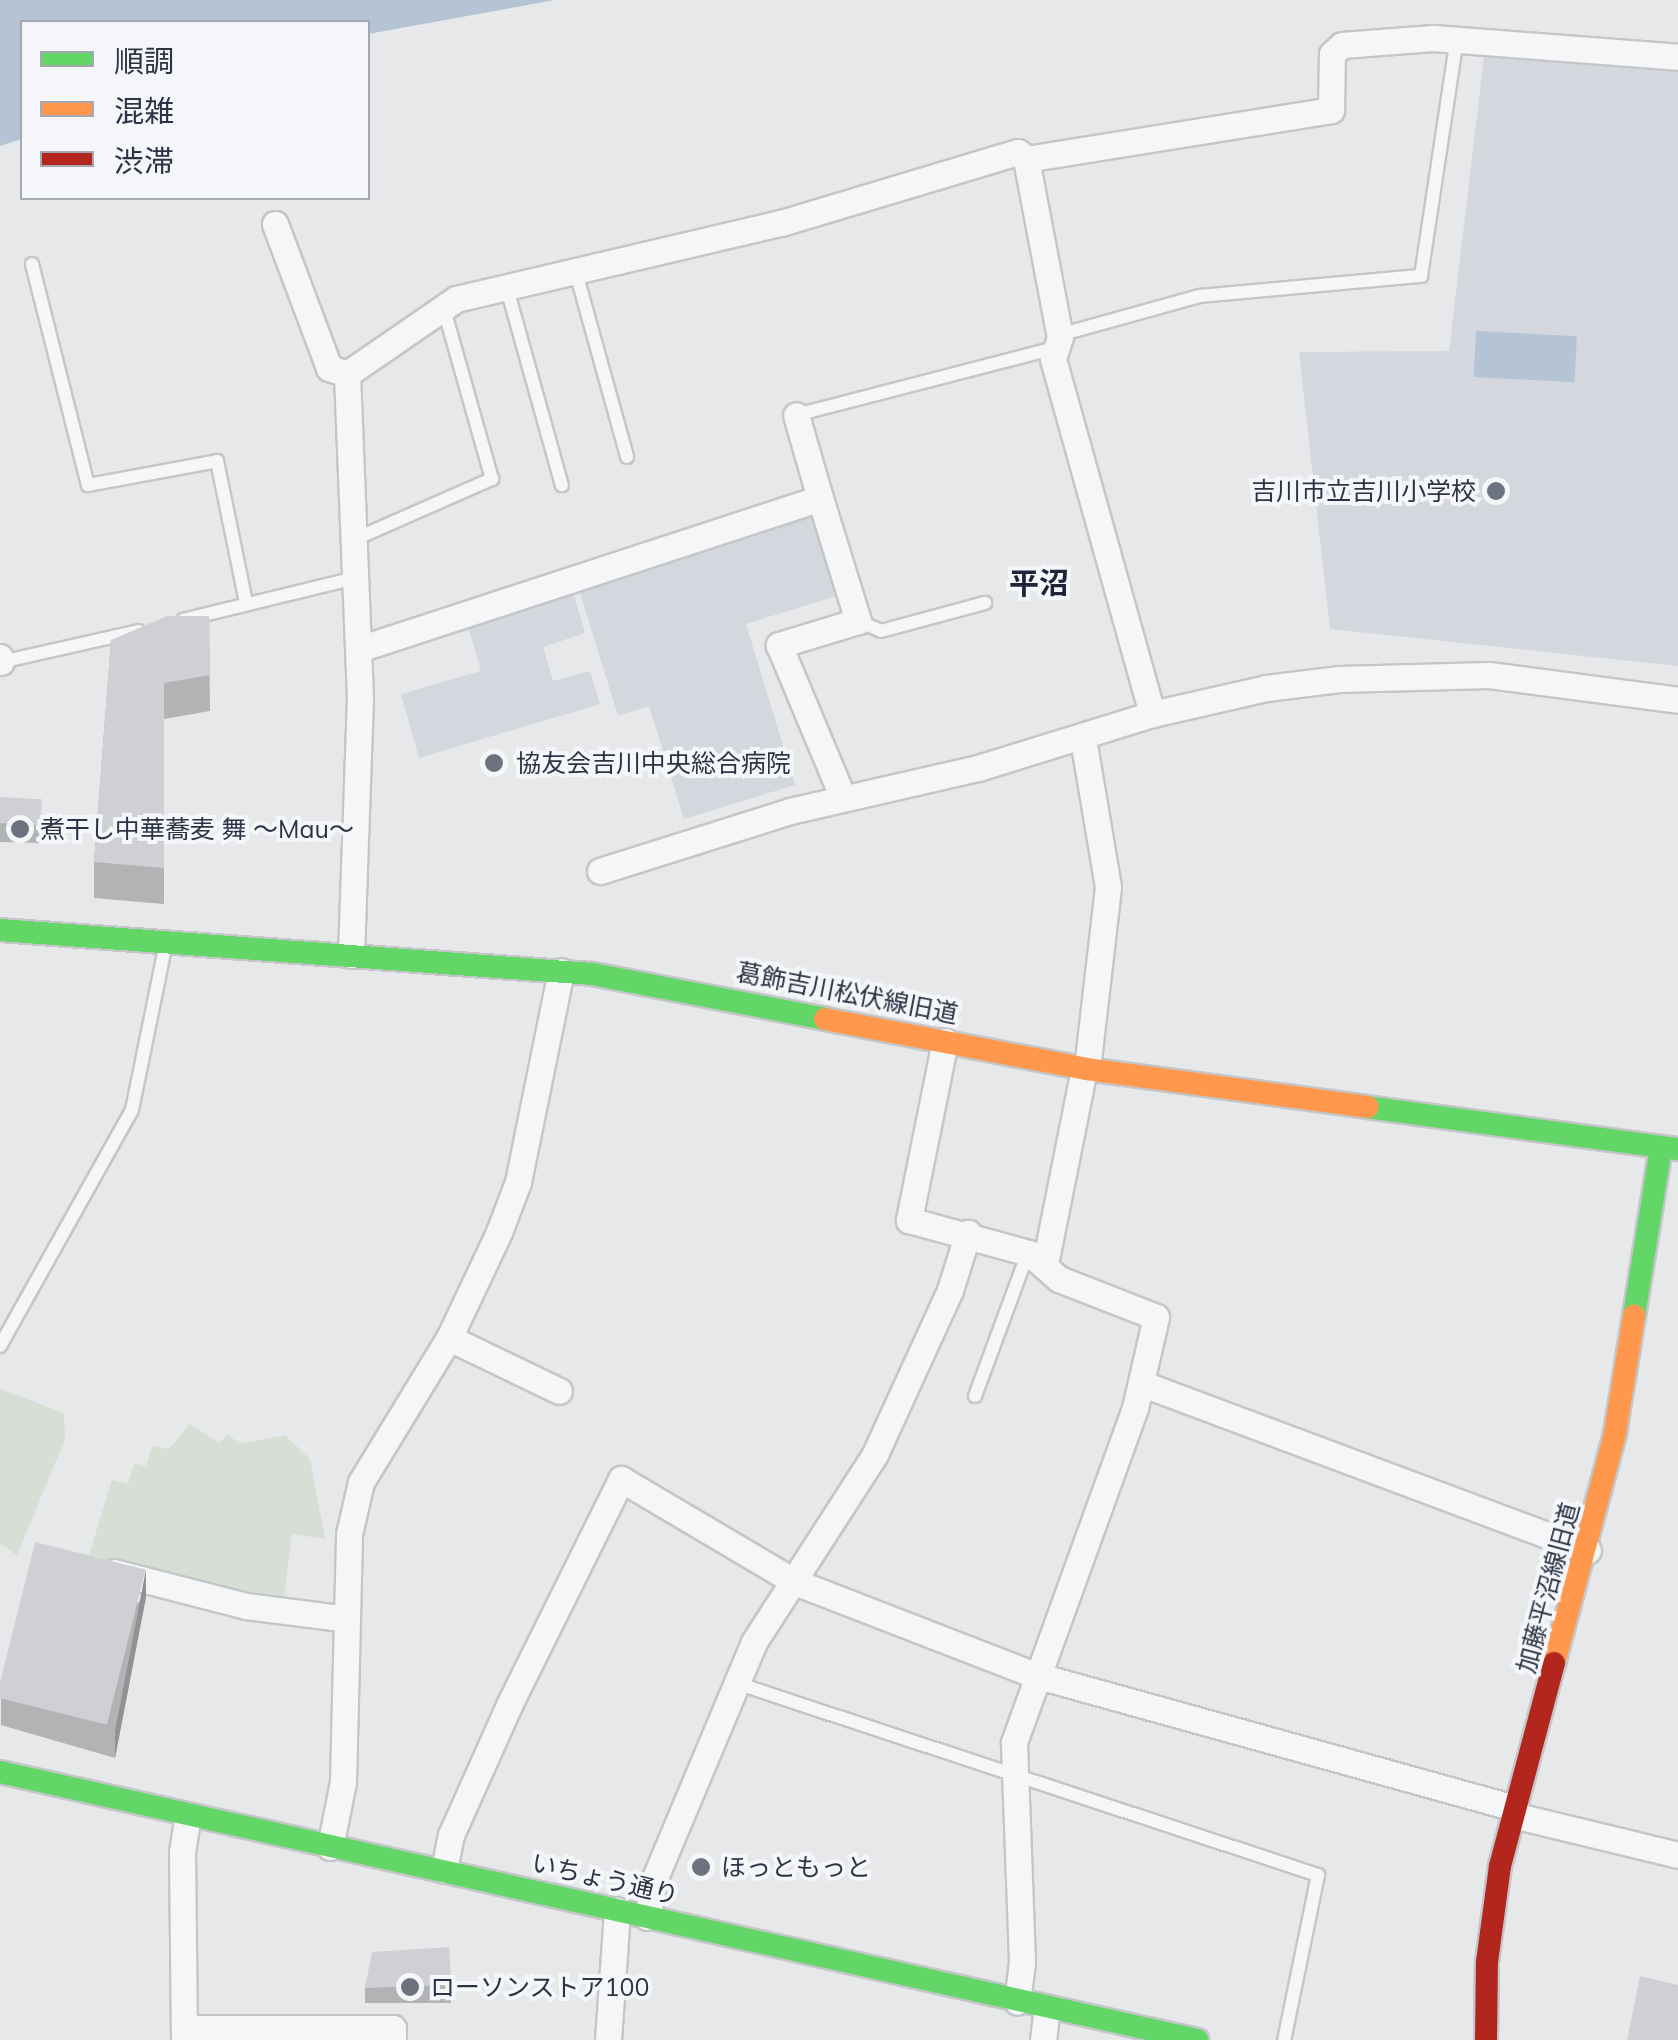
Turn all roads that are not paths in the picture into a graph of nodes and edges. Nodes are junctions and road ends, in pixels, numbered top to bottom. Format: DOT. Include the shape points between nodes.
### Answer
graph roads {
  1 [pos="1456,40"];
  2 [pos="1678,56"];
  3 [pos="1026,159"];
  4 [pos="276,224"];
  5 [pos="32,264"];
  6 [pos="575,267"];
  7 [pos="506,282"];
  8 [pos="444,309"];
  9 [pos="1058,342"];
  10 [pos="346,374"];
  11 [pos="796,416"];
  12 [pos="626,456"];
  13 [pos="562,485"];
  14 [pos="820,498"];
  15 [pos="354,540"];
  16 [pos="356,578"];
  17 [pos="246,602"];
  18 [pos="985,603"];
  19 [pos="858,620"];
  20 [pos="359,649"];
  21 [pos="1,660"];
  22 [pos="1678,700"];
  23 [pos="1152,714"];
  24 [pos="1083,739"];
  25 [pos="844,798"];
  26 [pos="600,871"];
  27 [pos="0,930"];
  28 [pos="165,942"];
  29 [pos="351,955"];
  30 [pos="561,971"];
  31 [pos="946,1041"];
  32 [pos="1085,1068"];
  33 [pos="1670,1148"];
  34 [pos="968,1233"];
  35 [pos="1036,1259"];
  36 [pos="448,1338"];
  37 [pos="0,1346"];
  38 [pos="1143,1384"];
  39 [pos="559,1391"];
  40 [pos="975,1396"];
  41 [pos="1588,1550"];
  42 [pos="83,1563"];
  43 [pos="795,1582"];
  44 [pos="347,1619"];
  45 [pos="1035,1675"];
  46 [pos="736,1683"];
  47 [pos="0,1772"];
  48 [pos="1014,1774"];
  49 [pos="1514,1812"];
  50 [pos="188,1815"];
  51 [pos="330,1846"];
  52 [pos="1678,1855"];
  53 [pos="444,1870"];
  54 [pos="617,1910"];
  55 [pos="648,1917"];
  56 [pos="1017,2002"];
  57 [pos="1047,2008"];
  58 [pos="184,2034"];
  59 [pos="393,2040"];
  60 [pos="608,2040"];
  61 [pos="1043,2040"];
  62 [pos="1198,2040"];
  63 [pos="1284,2040"];
  64 [pos="1486,2040"];
  1 -- 2 [label="street"];
  1 -- 3 [label="street" via="1342,45 1332,54 1331,110"];
  1 -- 9 [label="lane" via="1421,276 1200,296"];
  3 -- 6 [label="street" via="1018,152 744,232"];
  3 -- 9 [label="street"];
  4 -- 10 [label="street" via="329,368"];
  5 -- 17 [label="lane" via="88,486 218,461"];
  6 -- 7 [label="street"];
  6 -- 12 [label="lane"];
  7 -- 8 [label="street"];
  7 -- 13 [label="lane"];
  8 -- 10 [label="street"];
  8 -- 15 [label="lane" via="492,479"];
  9 -- 11 [label="lane"];
  9 -- 23 [label="street" via="1053,358"];
  10 -- 15 [label="street"];
  11 -- 14 [label="street"];
  14 -- 19 [label="street"];
  14 -- 20 [label="street"];
  15 -- 16 [label="street"];
  16 -- 17 [label="lane"];
  16 -- 20 [label="street"];
  17 -- 21 [label="lane"];
  18 -- 19 [label="lane" via="880,631"];
  19 -- 25 [label="street" via="779,645"];
  20 -- 29 [label="street"];
  22 -- 23 [label="street" via="1540,679 1416,675 1266,688"];
  23 -- 24 [label="street"];
  24 -- 25 [label="street"];
  24 -- 32 [label="street" via="1108,887"];
  25 -- 26 [label="street"];
  27 -- 28 [label="street, 葛飾吉川松伏線旧道"];
  28 -- 29 [label="street, 葛飾吉川松伏線旧道"];
  28 -- 37 [label="lane" via="165,972 132,1110"];
  29 -- 30 [label="street, 葛飾吉川松伏線旧道"];
  30 -- 31 [label="street, 葛飾吉川松伏線旧道"];
  30 -- 36 [label="street" via="518,1182"];
  31 -- 32 [label="street, 葛飾吉川松伏線旧道"];
  31 -- 34 [label="street" via="909,1220"];
  32 -- 33 [label="street, 葛飾吉川松伏線旧道"];
  32 -- 35 [label="street"];
  33 -- 41 [label="street, 加藤平沼線旧道"];
  34 -- 35 [label="street"];
  34 -- 43 [label="street" via="950,1290 875,1454"];
  35 -- 38 [label="street" via="1059,1280 1156,1317"];
  35 -- 40 [label="lane"];
  36 -- 39 [label="street"];
  36 -- 44 [label="street" via="362,1482 349,1534"];
  38 -- 41 [label="street"];
  38 -- 45 [label="street"];
  41 -- 49 [label="street, 加藤平沼線旧道"];
  42 -- 44 [label="street" via="246,1606"];
  43 -- 45 [label="street"];
  43 -- 46 [label="street"];
  43 -- 53 [label="street" via="621,1479 510,1703 451,1835"];
  44 -- 51 [label="street" via="343,1782"];
  45 -- 48 [label="street" via="1014,1743"];
  45 -- 49 [label="street"];
  46 -- 48 [label="lane"];
  46 -- 55 [label="street" via="654,1880"];
  47 -- 50 [label="street, いちょう通り"];
  48 -- 56 [label="street" via="1022,1962"];
  48 -- 63 [label="lane" via="1160,1828 1318,1875"];
  49 -- 52 [label="street"];
  49 -- 64 [label="street, 加藤平沼線旧道" via="1490,1928"];
  50 -- 51 [label="street, いちょう通り"];
  50 -- 58 [label="street" via="182,1852"];
  51 -- 53 [label="street, いちょう通り"];
  53 -- 54 [label="street, いちょう通り"];
  54 -- 55 [label="street, いちょう通り"];
  54 -- 60 [label="street"];
  55 -- 56 [label="street, いちょう通り"];
  56 -- 57 [label="street, いちょう通り"];
  57 -- 61 [label="street"];
  57 -- 62 [label="street, いちょう通り"];
  58 -- 59 [label="street" via="393,2028"];
}
